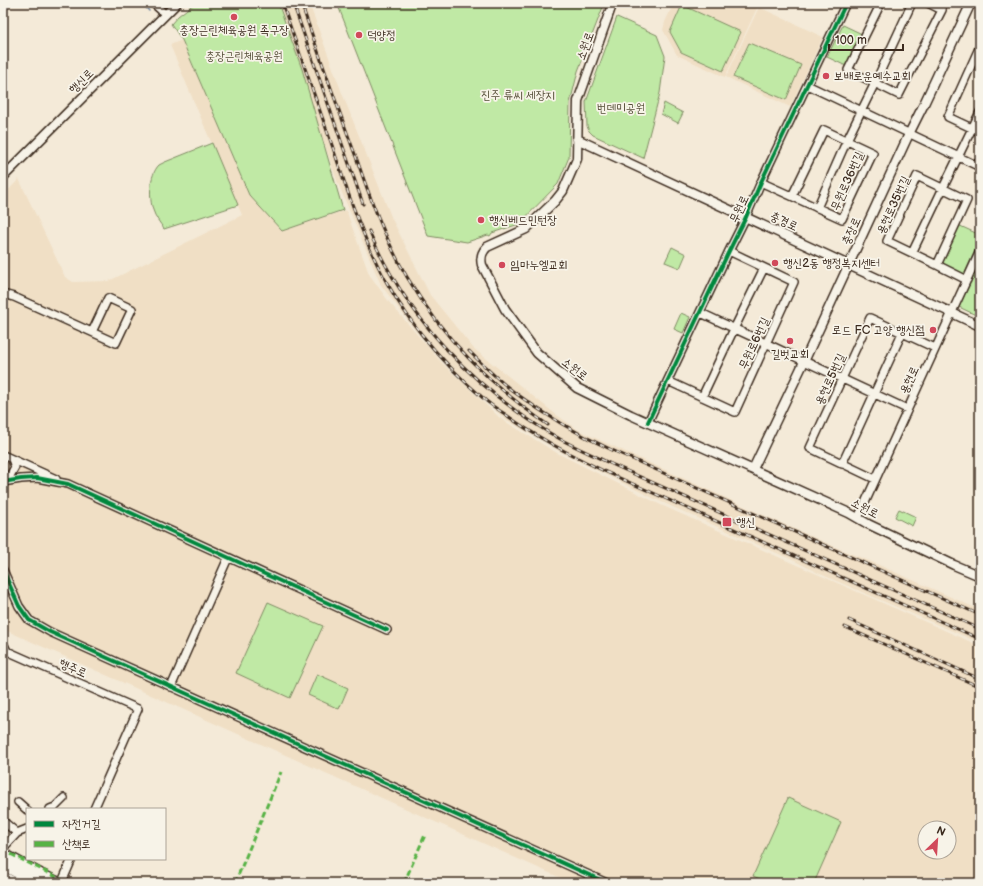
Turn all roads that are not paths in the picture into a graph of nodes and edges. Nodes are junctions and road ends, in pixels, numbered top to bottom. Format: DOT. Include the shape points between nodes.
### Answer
graph roads {
  1 [pos="153,3"];
  2 [pos="177,3"];
  3 [pos="612,3"];
  4 [pos="846,3"];
  5 [pos="881,3"];
  6 [pos="912,3"];
  7 [pos="928,3"];
  8 [pos="971,3"];
  9 [pos="165,14"];
  10 [pos="980,46"];
  11 [pos="875,83"];
  12 [pos="807,85"];
  13 [pos="861,110"];
  14 [pos="980,112"];
  15 [pos="972,128"];
  16 [pos="980,132"];
  17 [pos="909,134"];
  18 [pos="577,138"];
  19 [pos="847,140"];
  20 [pos="958,157"];
  21 [pos="980,167"];
  22 [pos="3,177"];
  23 [pos="761,182"];
  24 [pos="943,188"];
  25 [pos="792,196"];
  26 [pos="817,208"];
  27 [pos="746,217"];
  28 [pos="729,251"];
  29 [pos="980,251"];
  30 [pos="912,254"];
  31 [pos="848,265"];
  32 [pos="937,265"];
  33 [pos="764,268"];
  34 [pos="967,280"];
  35 [pos="3,294"];
  36 [pos="701,313"];
  37 [pos="952,313"];
  38 [pos="980,326"];
  39 [pos="734,329"];
  40 [pos="92,332"];
  41 [pos="902,333"];
  42 [pos="766,344"];
  43 [pos="936,348"];
  44 [pos="804,361"];
  45 [pos="842,379"];
  46 [pos="668,382"];
  47 [pos="874,394"];
  48 [pos="702,398"];
  49 [pos="907,409"];
  50 [pos="648,422"];
  51 [pos="3,455"];
  52 [pos="12,460"];
  53 [pos="842,464"];
  54 [pos="753,469"];
  55 [pos="875,479"];
  56 [pos="3,482"];
  57 [pos="68,484"];
  58 [pos="858,518"];
  59 [pos="228,558"];
  60 [pos="3,570"];
  61 [pos="980,576"];
  62 [pos="387,630"];
  63 [pos="3,643"];
  64 [pos="171,687"];
  65 [pos="64,798"];
  66 [pos="18,802"];
  67 [pos="52,808"];
  68 [pos="94,808"];
  69 [pos="26,809"];
  70 [pos="3,821"];
  71 [pos="26,829"];
  72 [pos="17,833"];
  73 [pos="3,848"];
  74 [pos="3,854"];
  75 [pos="72,860"];
  76 [pos="7,874"];
  77 [pos="62,882"];
  78 [pos="37,883"];
  79 [pos="59,883"];
  80 [pos="606,883"];
  1 -- 9 [label="street"];
  2 -- 9 [label="main road, 행신로"];
  3 -- 18 [label="main road, 소원로" via="578,101"];
  4 -- 12 [label="street, 무원로"];
  5 -- 11 [label="street" via="848,70"];
  6 -- 11 [label="street, 무원로36번길"];
  7 -- 11 [label="street" via="942,10 899,95"];
  8 -- 17 [label="main road, 충장로"];
  9 -- 22 [label="main road, 행신로"];
  10 -- 15 [label="street" via="948,117"];
  11 -- 13 [label="street, 무원로36번길"];
  12 -- 13 [label="street"];
  12 -- 23 [label="street, 무원로"];
  13 -- 17 [label="street"];
  13 -- 19 [label="street, 무원로36번길"];
  14 -- 15 [label="street"];
  15 -- 16 [label="street"];
  15 -- 20 [label="street"];
  17 -- 20 [label="street"];
  17 -- 31 [label="main road, 충장로"];
  18 -- 27 [label="main road, 충경로"];
  18 -- 50 [label="main road, 소원로" via="577,159 563,191 526,229 484,250 481,255 482,265 505,309 537,353 577,388"];
  19 -- 25 [label="street, 무원로36번길" via="824,130"];
  19 -- 26 [label="street, 무원로36번길"];
  19 -- 26 [label="street, 무원로36번길" via="873,153 842,219"];
  20 -- 21 [label="street"];
  20 -- 24 [label="street"];
  23 -- 25 [label="street, 무원로36번길"];
  23 -- 27 [label="street, 무원로"];
  24 -- 30 [label="street"];
  24 -- 30 [label="street, 용현로35번길" via="917,176 887,241"];
  24 -- 32 [label="street, 용현로35번길" via="967,200"];
  25 -- 26 [label="street, 무원로36번길"];
  27 -- 28 [label="street, 무원로"];
  27 -- 31 [label="main road, 충경로"];
  28 -- 33 [label="street, 무원로6번길"];
  28 -- 36 [label="street, 무원로"];
  29 -- 34 [label="street, 용현로"];
  30 -- 32 [label="street, 용현로35번길"];
  31 -- 37 [label="main road, 충경로"];
  31 -- 44 [label="main road, 충장로"];
  32 -- 34 [label="street, 용현로35번길"];
  33 -- 39 [label="street"];
  33 -- 42 [label="street, 무원로6번길" via="794,282"];
  34 -- 37 [label="street, 용현로"];
  35 -- 40 [label="street"];
  36 -- 39 [label="street"];
  36 -- 46 [label="street, 무원로"];
  37 -- 38 [label="main road, 충경로"];
  37 -- 43 [label="street, 용현로"];
  39 -- 42 [label="street"];
  39 -- 48 [label="street"];
  40 -- 40 [label="street" via="108,298 132,309 116,344"];
  41 -- 43 [label="street, 용현로5번길"];
  41 -- 45 [label="street, 용현로5번길" via="870,318"];
  41 -- 47 [label="street"];
  42 -- 44 [label="street"];
  42 -- 48 [label="street, 무원로6번길" via="734,412"];
  43 -- 49 [label="street, 용현로"];
  44 -- 45 [label="street"];
  44 -- 54 [label="main road, 충장로"];
  45 -- 47 [label="street"];
  45 -- 53 [label="street, 용현로5번길" via="810,448"];
  46 -- 48 [label="street, 무원로6번길"];
  46 -- 50 [label="street, 무원로"];
  47 -- 49 [label="street"];
  47 -- 53 [label="street"];
  49 -- 55 [label="street, 용현로"];
  50 -- 54 [label="main road, 소원로"];
  51 -- 52 [label="street"];
  52 -- 56 [label="street" via="15,467"];
  52 -- 57 [label="street"];
  53 -- 55 [label="street, 용현로5번길"];
  54 -- 58 [label="main road, 소원로"];
  55 -- 58 [label="street, 용현로"];
  56 -- 57 [label="street" via="38,478"];
  57 -- 59 [label="street"];
  58 -- 61 [label="main road, 소원로"];
  59 -- 62 [label="street"];
  59 -- 64 [label="street"];
  60 -- 64 [label="street" via="19,606 29,620"];
  63 -- 68 [label="street, 행주로" via="8,651 138,708"];
  64 -- 80 [label="street"];
  65 -- 67 [label="street"];
  66 -- 69 [label="street"];
  70 -- 72 [label="street"];
  71 -- 72 [label="street"];
  72 -- 73 [label="street"];
  74 -- 79 [label="highway"];
  75 -- 77 [label="street"];
  76 -- 78 [label="highway"];
}
